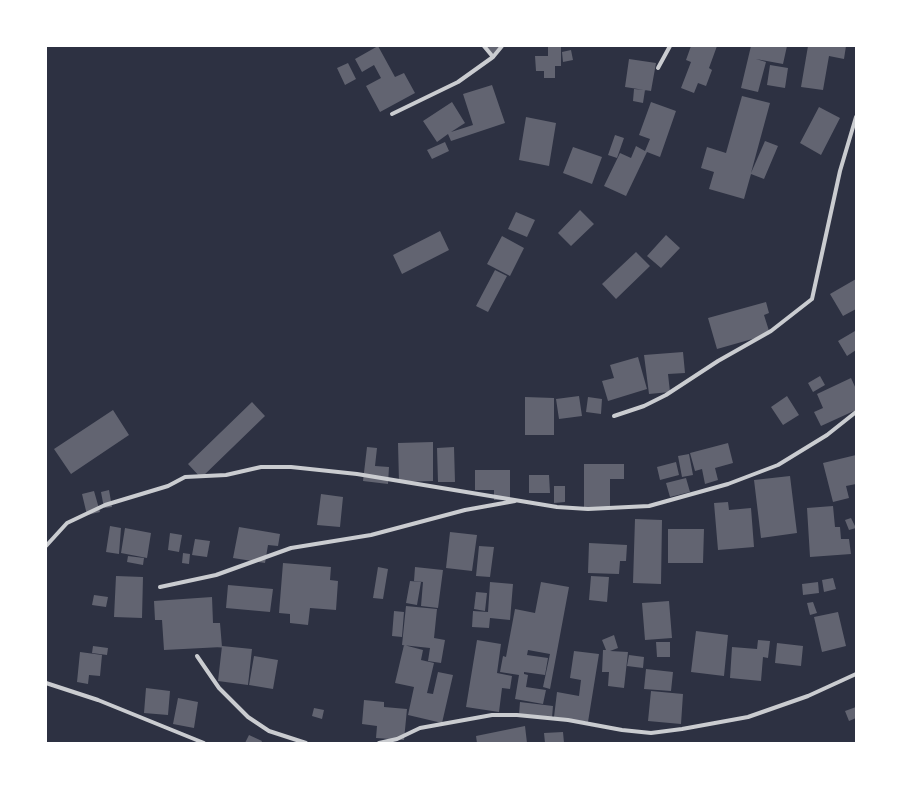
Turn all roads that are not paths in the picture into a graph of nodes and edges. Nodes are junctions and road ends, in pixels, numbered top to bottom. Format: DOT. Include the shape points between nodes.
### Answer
graph roads {
  1 [pos="484,46"];
  2 [pos="502,46"];
  3 [pos="670,46"];
  4 [pos="493,57"];
  5 [pos="658,68"];
  6 [pos="392,114"];
  7 [pos="856,117"];
  8 [pos="856,412"];
  9 [pos="614,416"];
  10 [pos="519,500"];
  11 [pos="46,546"];
  12 [pos="160,587"];
  13 [pos="197,656"];
  14 [pos="856,674"];
  15 [pos="46,683"];
  16 [pos="204,743"];
  17 [pos="306,743"];
  18 [pos="379,743"];
  1 -- 4 [label="street"];
  2 -- 4 [label="street"];
  3 -- 5 [label="street"];
  4 -- 6 [label="street" via="458,82"];
  7 -- 9 [label="street" via="840,171 812,299 771,331 666,395"];
  8 -- 10 [label="street" via="827,435 778,465 728,484 649,506 588,509 557,507"];
  10 -- 11 [label="street" via="357,474 261,467 226,474 186,477 168,486 105,505 67,523"];
  10 -- 12 [label="street" via="465,510 371,535 291,548 216,575"];
  13 -- 17 [label="street" via="219,688 248,717 269,731"];
  14 -- 18 [label="street" via="808,696 748,717 682,729 651,733 568,720 492,715 420,728 397,739"];
  15 -- 16 [label="street" via="98,700"];
}
